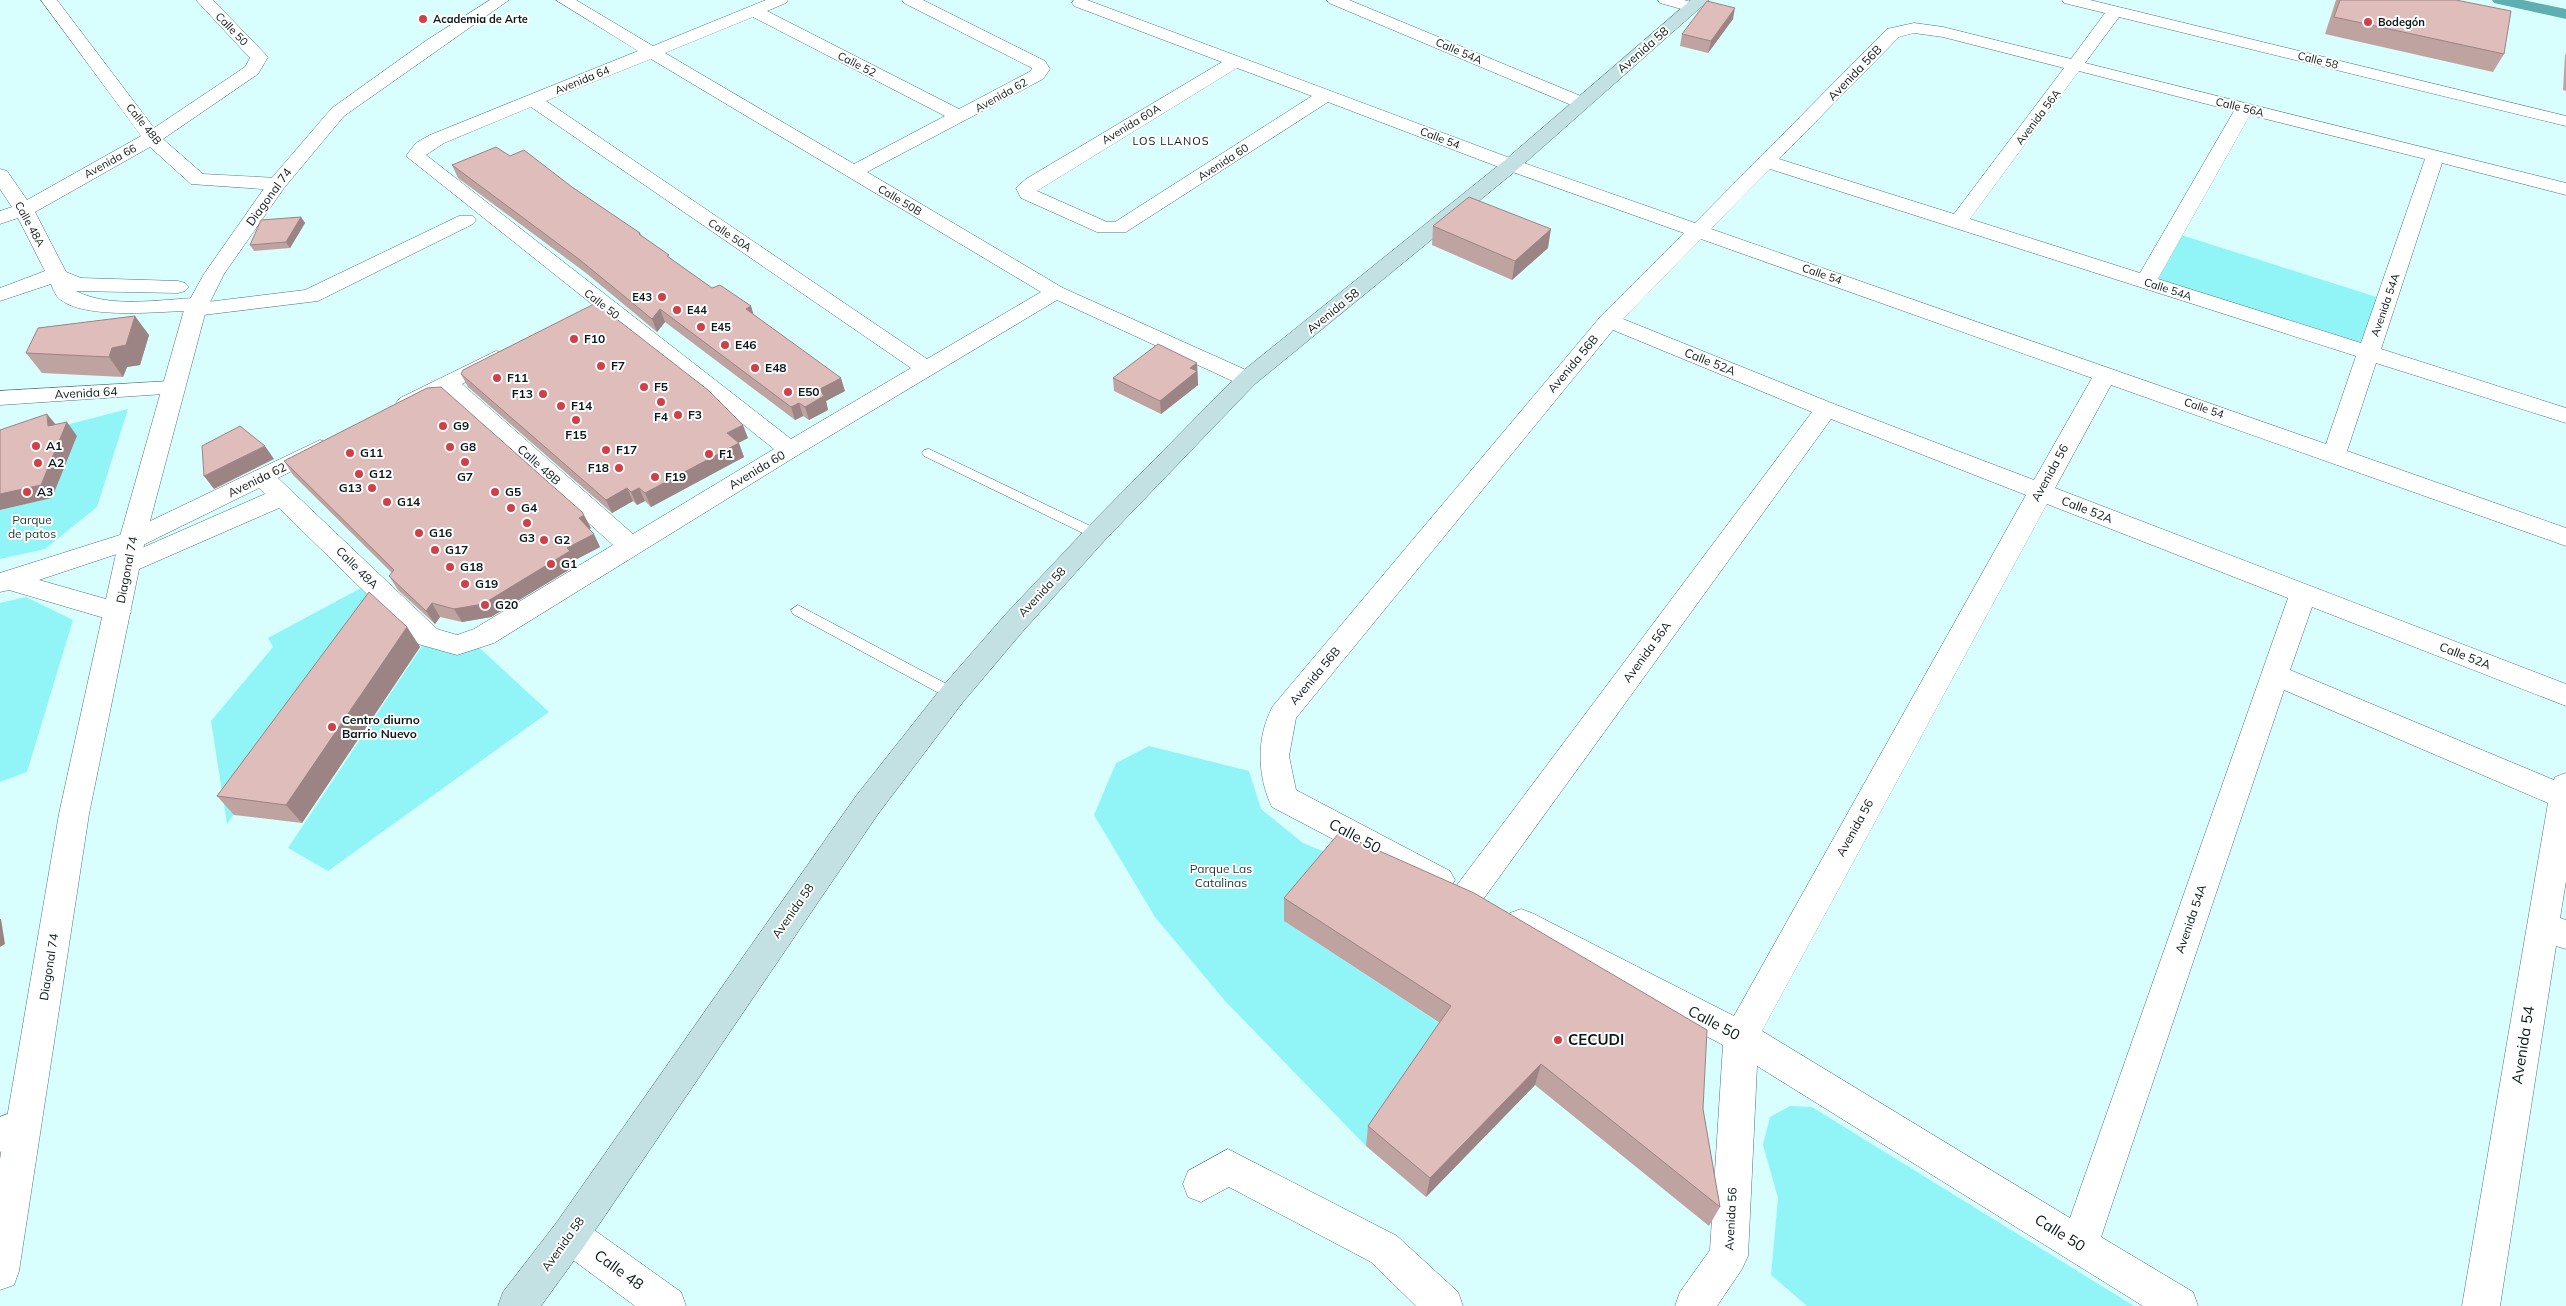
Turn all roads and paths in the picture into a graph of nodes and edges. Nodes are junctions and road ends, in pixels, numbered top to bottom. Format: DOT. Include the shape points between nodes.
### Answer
graph roads {
  1 [pos="49,0"];
  2 [pos="204,0"];
  3 [pos="501,0"];
  4 [pos="564,0"];
  5 [pos="780,0"];
  6 [pos="910,0"];
  7 [pos="1666,0"];
  8 [pos="2070,0"];
  9 [pos="2500,0"];
  10 [pos="1080,2"];
  11 [pos="1347,2"];
  12 [pos="1696,4"];
  13 [pos="753,10"];
  14 [pos="2116,11"];
  15 [pos="2566,14"];
  16 [pos="1914,28"];
  17 [pos="652,52"];
  18 [pos="259,58"];
  19 [pos="1236,61"];
  20 [pos="2076,66"];
  21 [pos="1327,95"];
  22 [pos="533,100"];
  23 [pos="1582,103"];
  24 [pos="2245,108"];
  25 [pos="960,117"];
  26 [pos="2566,120"];
  27 [pos="152,138"];
  28 [pos="415,156"];
  29 [pos="2435,156"];
  30 [pos="1769,162"];
  31 [pos="1511,165"];
  32 [pos="854,172"];
  33 [pos="0,175"];
  34 [pos="277,184"];
  35 [pos="2566,189"];
  36 [pos="24,210"];
  37 [pos="0,218"];
  38 [pos="466,220"];
  39 [pos="1958,222"];
  40 [pos="1119,228"];
  41 [pos="1700,231"];
  42 [pos="58,274"];
  43 [pos="2146,282"];
  44 [pos="1056,292"];
  45 [pos="0,295"];
  46 [pos="200,300"];
  47 [pos="1609,321"];
  48 [pos="517,347"];
  49 [pos="2368,353"];
  50 [pos="927,369"];
  51 [pos="2105,374"];
  52 [pos="1247,379"];
  53 [pos="447,383"];
  54 [pos="172,388"];
  55 [pos="0,398"];
  56 [pos="1826,409"];
  57 [pos="386,415"];
  58 [pos="2566,416"];
  59 [pos="342,437"];
  60 [pos="790,450"];
  61 [pos="930,453"];
  62 [pos="2334,454"];
  63 [pos="263,478"];
  64 [pos="2040,492"];
  65 [pos="283,496"];
  66 [pos="1096,534"];
  67 [pos="2566,537"];
  68 [pos="630,546"];
  69 [pos="130,552"];
  70 [pos="5,582"];
  71 [pos="2303,593"];
  72 [pos="798,610"];
  73 [pos="118,612"];
  74 [pos="457,645"];
  75 [pos="2274,675"];
  76 [pos="954,694"];
  77 [pos="2566,695"];
  78 [pos="1275,740"];
  79 [pos="2565,793"];
  80 [pos="1468,896"];
  81 [pos="2554,930"];
  82 [pos="1741,1037"];
  83 [pos="12,1130"];
  84 [pos="1201,1184"];
  85 [pos="570,1235"];
  86 [pos="2079,1245"];
  87 [pos="0,1271"];
  88 [pos="518,1306"];
  89 [pos="668,1306"];
  90 [pos="1444,1306"];
  91 [pos="1694,1306"];
  92 [pos="2180,1306"];
  93 [pos="2481,1306"];
  1 -- 27 [label="street, Calle 48B"];
  2 -- 18 [label="street, Calle 50"];
  3 -- 34 [label="street, Diagonal 74" via="338,112"];
  4 -- 17 [label="street, Calle 50B"];
  5 -- 13 [label="street"];
  6 -- 25 [label="street, Avenida 62" via="1040,65 1037,75"];
  7 -- 12 [label="street"];
  8 -- 14 [label="street, Calle 58"];
  9 -- 15 [label="highway"];
  10 -- 19 [label="street, Calle 54"];
  11 -- 23 [label="street, Calle 54A"];
  12 -- 23 [label="main road, Avenida 58"];
  13 -- 17 [label="street, Avenida 64"];
  13 -- 25 [label="street, Calle 52"];
  14 -- 20 [label="street, Avenida 56A"];
  14 -- 26 [label="street, Calle 58"];
  16 -- 20 [label="street, Calle 56A" via="1943,32"];
  16 -- 30 [label="street, Avenida 56B" via="1893,33"];
  17 -- 22 [label="street, Avenida 64"];
  17 -- 32 [label="street, Calle 50B"];
  18 -- 27 [label="street, Avenida 66" via="252,70"];
  19 -- 21 [label="street, Calle 54"];
  19 -- 40 [label="street, Avenida 60A" via="1026,188 1028,194 1104,228"];
  20 -- 24 [label="street, Calle 56A"];
  20 -- 39 [label="street, Avenida 56A"];
  21 -- 31 [label="street, Calle 54"];
  21 -- 40 [label="street, Avenida 60"];
  22 -- 28 [label="street, Avenida 64" via="437,139"];
  22 -- 50 [label="street, Calle 50A"];
  23 -- 31 [label="main road, Avenida 58"];
  24 -- 29 [label="street, Calle 56A"];
  24 -- 43 [label="street"];
  25 -- 32 [label="street, Avenida 62"];
  27 -- 34 [label="street, Calle 48B" via="198,180"];
  27 -- 36 [label="street, Avenida 66"];
  28 -- 60 [label="street, Calle 50" via="593,308"];
  29 -- 35 [label="street, Calle 56A"];
  29 -- 49 [label="street, Avenida 54A"];
  30 -- 39 [label="street, Calle 54A"];
  30 -- 41 [label="street, Avenida 56B"];
  31 -- 41 [label="street, Calle 54"];
  31 -- 52 [label="main road, Avenida 58"];
  32 -- 44 [label="street, Calle 50B"];
  33 -- 36 [label="street, Calle 48A"];
  34 -- 46 [label="street, Diagonal 74"];
  36 -- 37 [label="street, Avenida 66"];
  36 -- 42 [label="street, Calle 48A"];
  38 -- 46 [label="street" via="310,296"];
  39 -- 43 [label="street, Calle 54A"];
  41 -- 47 [label="street, Avenida 56B"];
  41 -- 51 [label="street, Calle 54"];
  42 -- 45 [label="street"];
  42 -- 46 [label="street, Calle 48A" via="67,295 73,300 109,306"];
  43 -- 49 [label="street, Calle 54A"];
  44 -- 50 [label="street, Avenida 60"];
  44 -- 52 [label="street, Calle 50B"];
  46 -- 54 [label="street, Diagonal 74"];
  47 -- 56 [label="street, Calle 52A"];
  47 -- 78 [label="street, Avenida 56B" via="1283,714"];
  48 -- 53 [label="street"];
  49 -- 58 [label="street, Calle 54A"];
  49 -- 62 [label="street, Avenida 54A"];
  50 -- 60 [label="street, Avenida 60"];
  51 -- 62 [label="street, Calle 54"];
  51 -- 64 [label="street, Avenida 56"];
  52 -- 66 [label="main road, Avenida 58"];
  53 -- 57 [label="street"];
  53 -- 68 [label="street, Calle 48B"];
  54 -- 55 [label="street, Avenida 64"];
  54 -- 69 [label="street, Diagonal 74"];
  56 -- 64 [label="street, Calle 52A"];
  56 -- 80 [label="street, Avenida 56A"];
  59 -- 63 [label="street, Avenida 62"];
  60 -- 68 [label="street, Avenida 60"];
  61 -- 66 [label="lane"];
  62 -- 67 [label="street, Calle 54"];
  63 -- 65 [label="street, Calle 48A"];
  63 -- 69 [label="street, Avenida 62"];
  64 -- 71 [label="street, Calle 52A"];
  64 -- 82 [label="street, Avenida 56"];
  65 -- 69 [label="street, Avenida 62"];
  65 -- 74 [label="street, Calle 48A" via="428,637"];
  66 -- 76 [label="main road, Avenida 58"];
  68 -- 74 [label="street, Avenida 60" via="484,636"];
  69 -- 70 [label="street, Avenida 62"];
  69 -- 73 [label="street, Diagonal 74"];
  70 -- 73 [label="street, Avenida 62"];
  71 -- 75 [label="street, Avenida 54A"];
  71 -- 77 [label="street, Calle 52A"];
  72 -- 76 [label="lane"];
  73 -- 83 [label="street, Diagonal 74" via="74,814"];
  75 -- 79 [label="street"];
  75 -- 86 [label="street, Avenida 54A"];
  76 -- 85 [label="main road, Avenida 58" via="866,805"];
  78 -- 80 [label="street, Calle 50" via="1274,771 1283,798"];
  79 -- 81 [label="street, Avenida 54"];
  80 -- 82 [label="street, Calle 50"];
  81 -- 93 [label="street, Avenida 54"];
  82 -- 86 [label="street, Calle 50"];
  82 -- 91 [label="street, Avenida 56" via="1729,1256"];
  83 -- 87 [label="street, Diagonal 74"];
  84 -- 90 [label="street" via="1228,1167 1384,1249"];
  85 -- 88 [label="main road, Avenida 58"];
  85 -- 89 [label="street, Calle 48"];
  86 -- 92 [label="street, Calle 50"];
}
